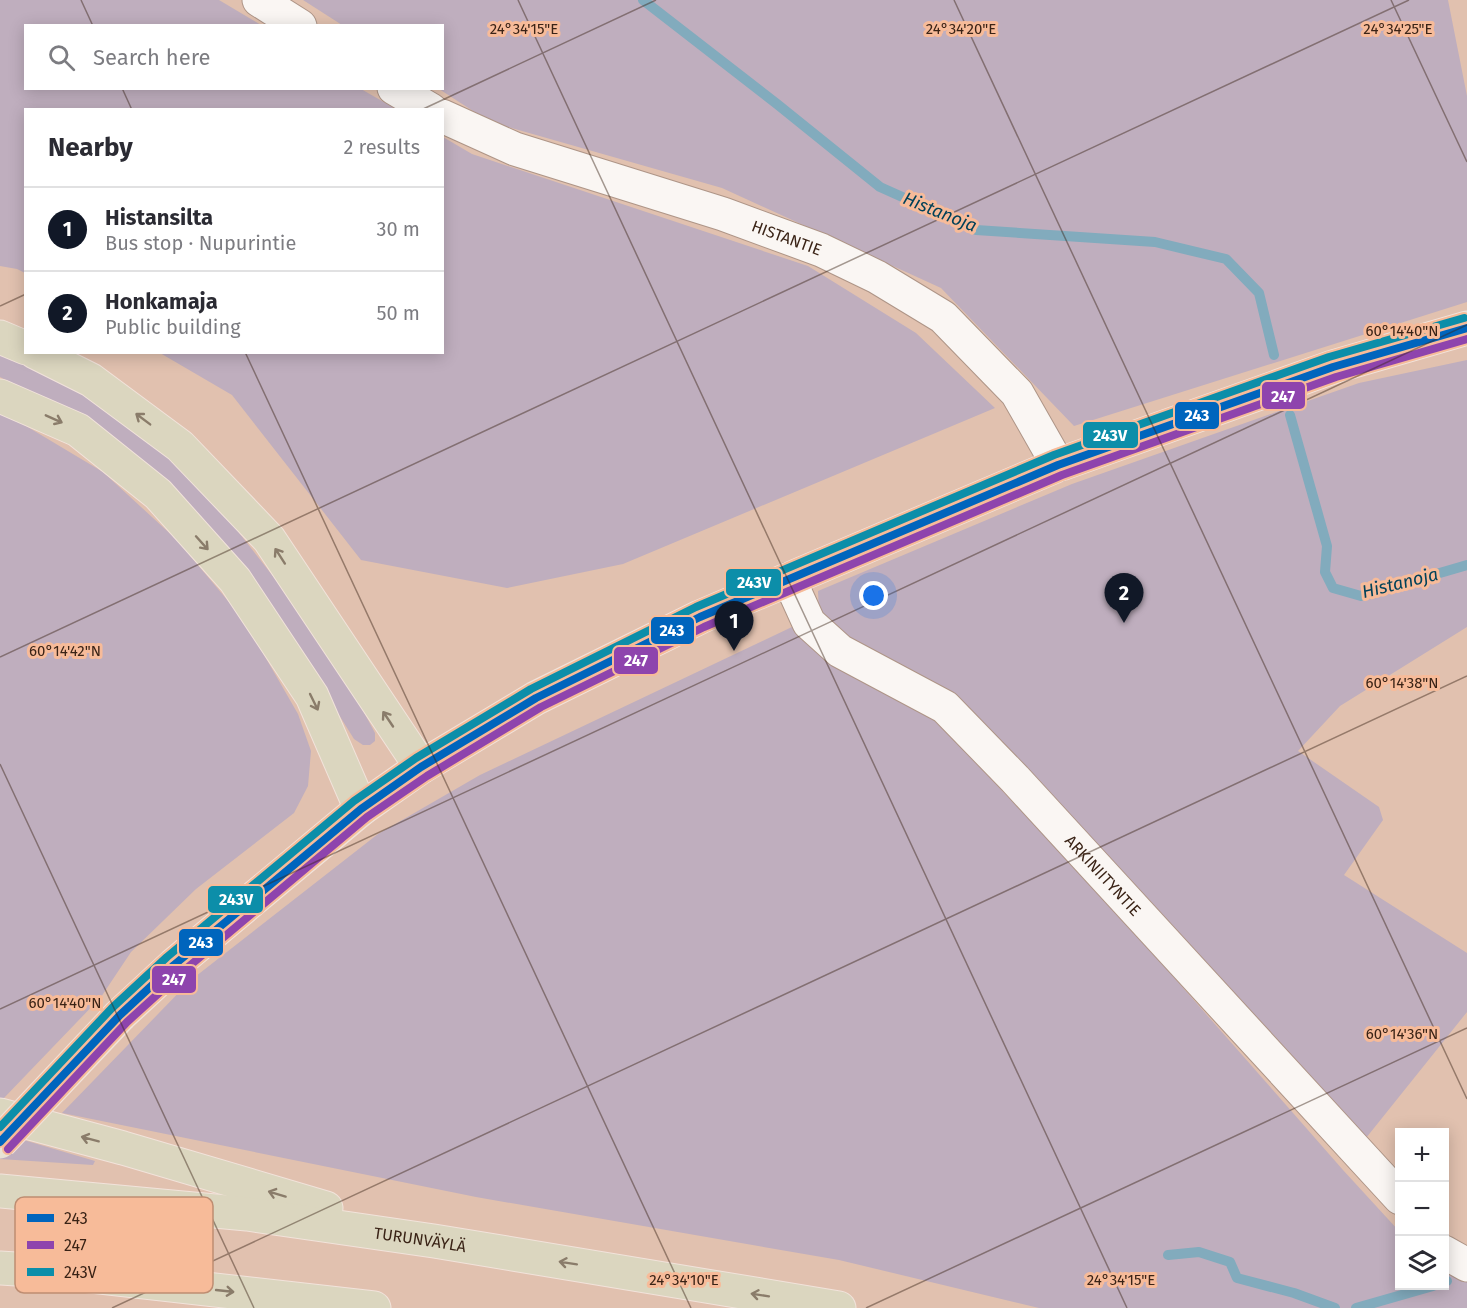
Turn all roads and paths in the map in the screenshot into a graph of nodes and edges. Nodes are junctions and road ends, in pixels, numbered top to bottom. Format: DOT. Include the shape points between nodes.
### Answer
graph roads {
  1 [pos="260,0"];
  2 [pos="297,24"];
  3 [pos="397,90"];
  4 [pos="428,108"];
  5 [pos="444,117"];
  6 [pos="1467,328"];
  7 [pos="0,337"];
  8 [pos="24,347"];
  9 [pos="39,354"];
  10 [pos="0,396"];
  11 [pos="1058,465"];
  12 [pos="789,579"];
  13 [pos="421,767"];
  14 [pos="362,809"];
  15 [pos="0,1115"];
  16 [pos="0,1142"];
  17 [pos="0,1191"];
  18 [pos="1395,1193"];
  19 [pos="64,1197"];
  20 [pos="213,1211"];
  21 [pos="434,1241"];
  22 [pos="1449,1255"];
  23 [pos="1467,1265"];
  24 [pos="0,1268"];
  25 [pos="15,1269"];
  26 [pos="213,1290"];
  27 [pos="374,1308"];
  28 [pos="838,1308"];
  1 -- 2 [label="street"];
  3 -- 4 [label="street"];
  5 -- 11 [label="street, HISTANTIE" via="515,149 723,214 821,250 877,277 943,317 1017,393"];
  6 -- 11 [label="main road" via="1333,367"];
  7 -- 8 [label="highway"];
  13 -- 9 [label="highway, one-way" via="269,539 180,446 91,380"];
  10 -- 14 [label="highway, one-way" via="78,430 158,494 235,580 312,696"];
  11 -- 12 [label="main road"];
  12 -- 13 [label="main road" via="700,617 536,698"];
  12 -- 18 [label="street, ARKINIITYNTIE" via="809,623 840,651 945,707 969,731"];
  13 -- 14 [label="main road"];
  14 -- 16 [label="main road, bridge" via="174,965"];
  21 -- 15 [label="highway, one-way"];
  17 -- 19 [label="highway, TURUNVÄYLÄ"];
  20 -- 21 [label="highway, TURUNVÄYLÄ"];
  28 -- 21 [label="highway, TURUNVÄYLÄ, one-way"];
  22 -- 23 [label="street"];
  24 -- 25 [label="highway, one-way"];
  26 -- 27 [label="highway, one-way"];
}
